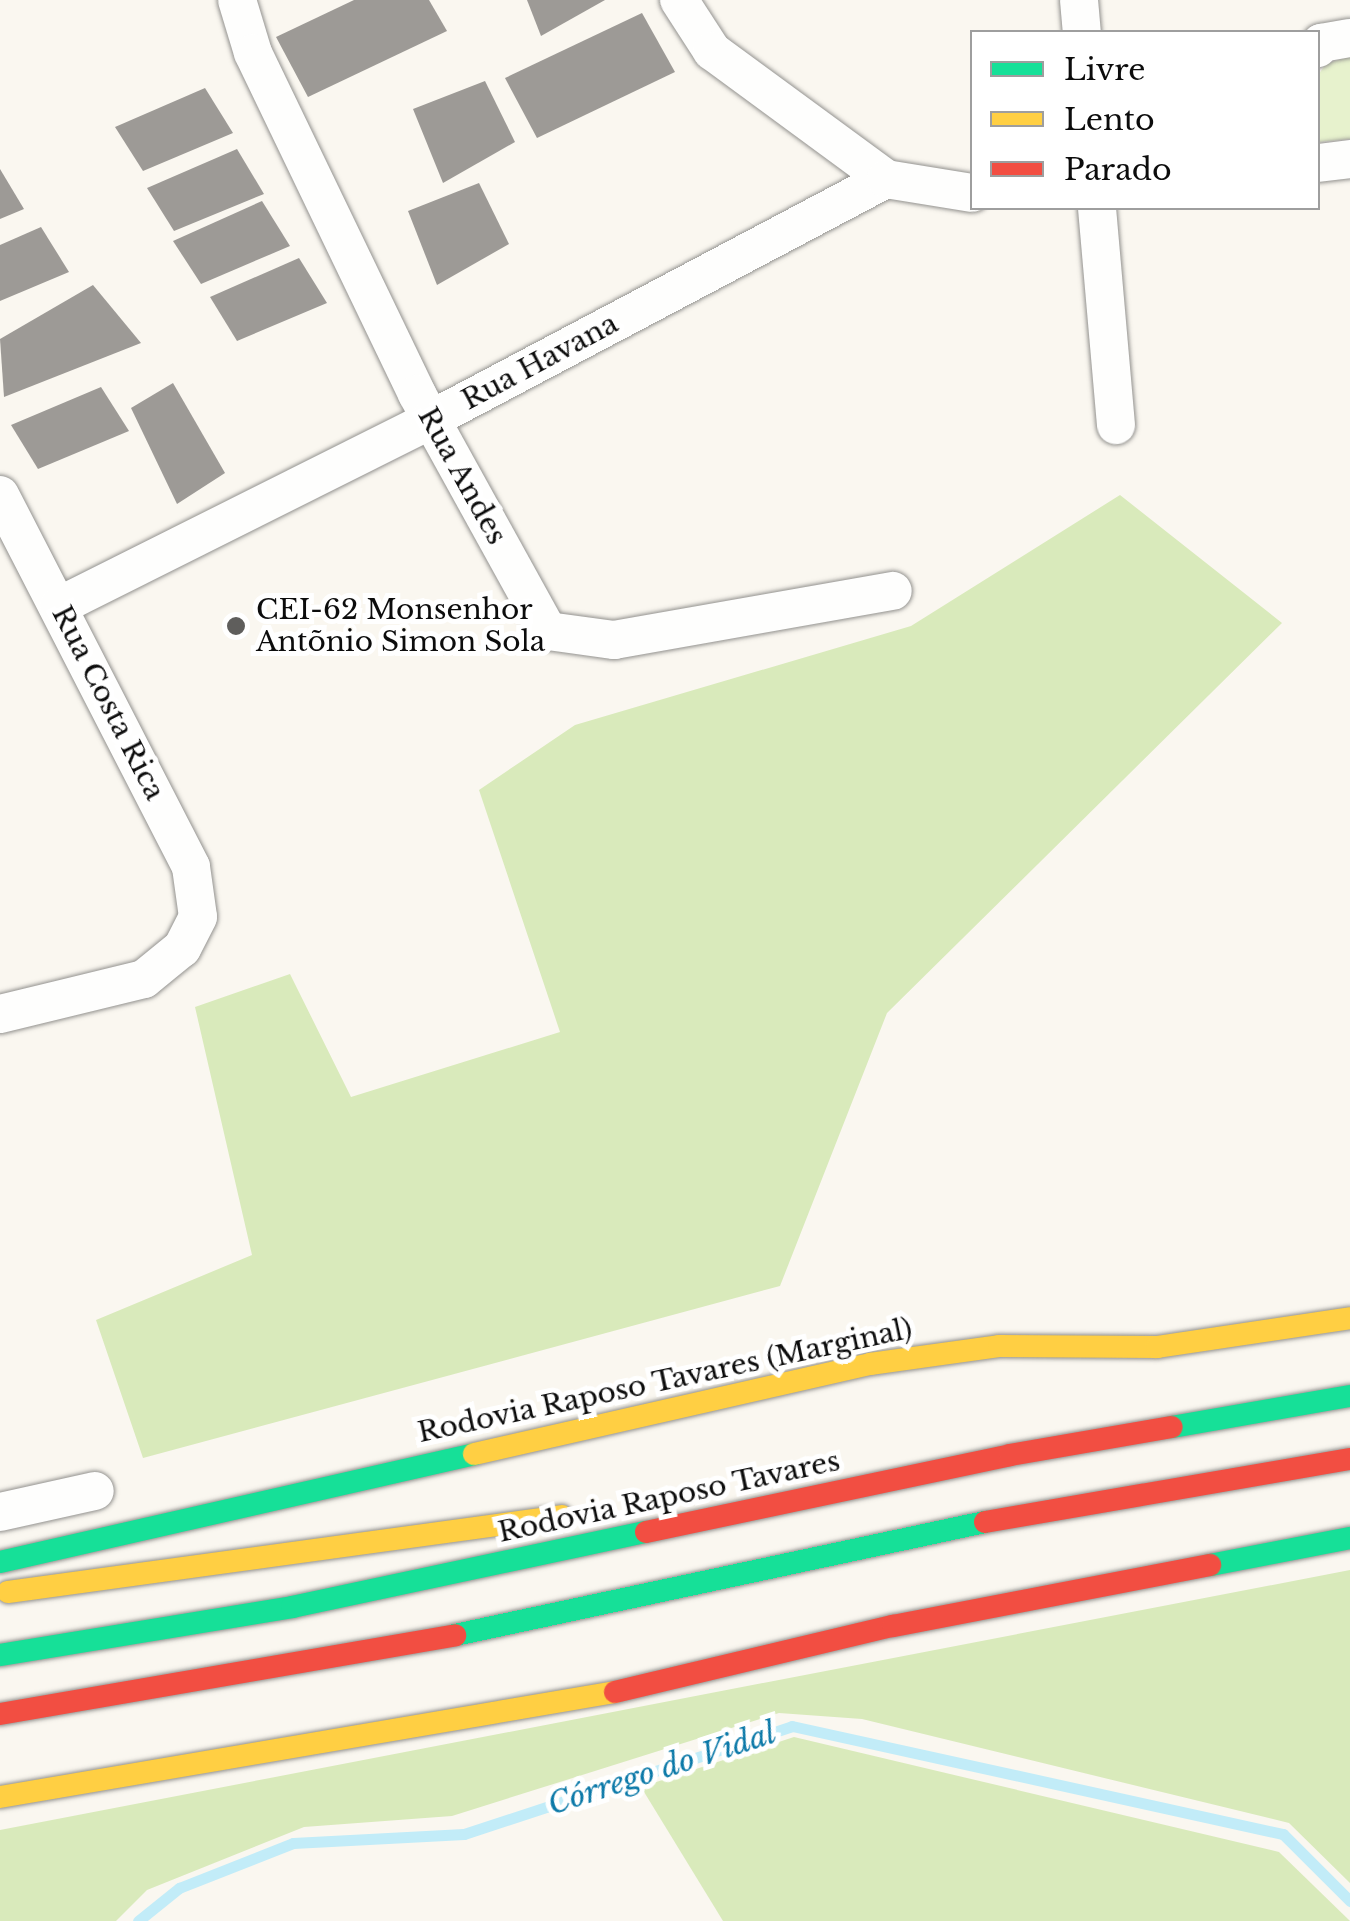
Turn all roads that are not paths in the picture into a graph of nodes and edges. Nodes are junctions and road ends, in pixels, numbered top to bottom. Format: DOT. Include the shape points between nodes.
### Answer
graph roads {
  1 [pos="237,0"];
  2 [pos="679,0"];
  3 [pos="1079,0"];
  4 [pos="1082,30"];
  5 [pos="1350,38"];
  6 [pos="1320,46"];
  7 [pos="1350,159"];
  8 [pos="1320,163"];
  9 [pos="886,179"];
  10 [pos="970,193"];
  11 [pos="1097,210"];
  12 [pos="430,420"];
  13 [pos="1116,425"];
  14 [pos="0,495"];
  15 [pos="16,564"];
  16 [pos="894,591"];
  17 [pos="59,606"];
  18 [pos="0,1014"];
  19 [pos="1350,1318"];
  20 [pos="1350,1396"];
  21 [pos="1010,1455"];
  22 [pos="1350,1459"];
  23 [pos="95,1491"];
  24 [pos="674,1501"];
  25 [pos="0,1512"];
  26 [pos="594,1512"];
  27 [pos="1350,1538"];
  28 [pos="0,1562"];
  29 [pos="0,1593"];
  30 [pos="0,1655"];
  31 [pos="0,1714"];
  32 [pos="0,1797"];
  1 -- 12 [label="street, Rua Andes" via="253,54"];
  2 -- 9 [label="street" via="712,51"];
  3 -- 4 [label="street"];
  5 -- 6 [label="street"];
  7 -- 8 [label="street"];
  9 -- 10 [label="street"];
  9 -- 12 [label="street, Rua Havana"];
  11 -- 13 [label="street"];
  12 -- 16 [label="street, Rua Andes" via="548,630 614,640"];
  12 -- 17 [label="street, Rua Havana"];
  14 -- 15 [label="street, Rua Costa Rica"];
  15 -- 17 [label="street, Rua Costa Rica"];
  17 -- 18 [label="street, Rua Costa Rica" via="191,867 198,917 182,948 144,980"];
  19 -- 28 [label="highway, Rodovia Raposo Tavares (Marginal)" via="1158,1346 999,1346 870,1364"];
  20 -- 21 [label="highway, Rodovia Raposo Tavares"];
  21 -- 24 [label="highway"];
  21 -- 30 [label="highway, Rodovia Raposo Tavares" via="292,1608"];
  22 -- 31 [label="highway" via="918,1533 403,1646"];
  23 -- 25 [label="street"];
  26 -- 29 [label="highway"];
  27 -- 32 [label="highway" via="894,1626 568,1703"];
}
